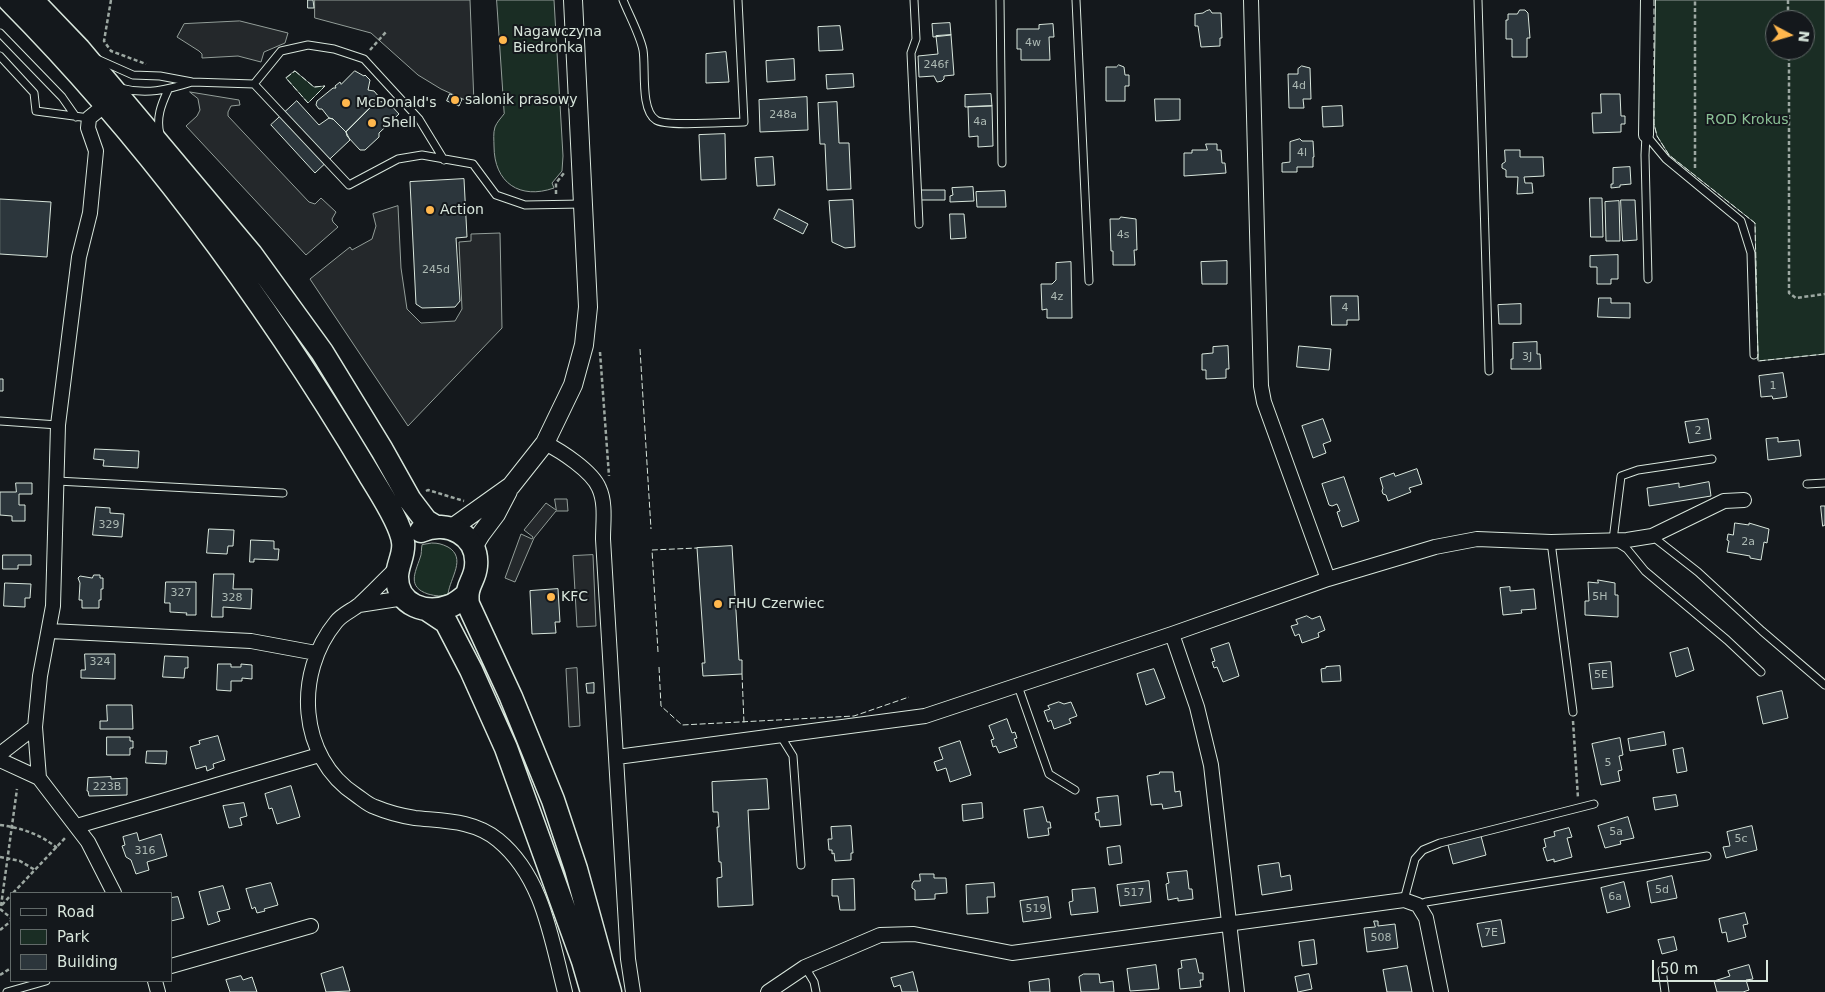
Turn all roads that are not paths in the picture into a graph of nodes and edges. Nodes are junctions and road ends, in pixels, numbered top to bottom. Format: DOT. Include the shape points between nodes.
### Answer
graph roads {
  1 [pos="9,0"];
  2 [pos="32,0"];
  3 [pos="573,0"];
  4 [pos="623,0"];
  5 [pos="738,0"];
  6 [pos="914,0"];
  7 [pos="1000,0"];
  8 [pos="1076,0"];
  9 [pos="1251,0"];
  10 [pos="1478,0"];
  11 [pos="1648,0"];
  12 [pos="0,33"];
  13 [pos="79,49"];
  14 [pos="0,56"];
  15 [pos="192,82"];
  16 [pos="254,84"];
  17 [pos="168,90"];
  18 [pos="101,105"];
  19 [pos="1646,135"];
  20 [pos="164,149"];
  21 [pos="444,160"];
  22 [pos="1002,163"];
  23 [pos="583,204"];
  24 [pos="919,224"];
  25 [pos="1648,279"];
  26 [pos="1089,281"];
  27 [pos="1754,355"];
  28 [pos="1489,371"];
  29 [pos="0,421"];
  30 [pos="58,425"];
  31 [pos="545,443"];
  32 [pos="1712,459"];
  33 [pos="57,481"];
  34 [pos="1825,483"];
  35 [pos="1807,484"];
  36 [pos="511,486"];
  37 [pos="282,493"];
  38 [pos="1744,500"];
  39 [pos="444,527"];
  40 [pos="1652,536"];
  41 [pos="1613,540"];
  42 [pos="403,542"];
  43 [pos="1552,542"];
  44 [pos="473,547"];
  45 [pos="398,567"];
  46 [pos="1328,578"];
  47 [pos="466,595"];
  48 [pos="404,598"];
  49 [pos="359,605"];
  50 [pos="428,610"];
  51 [pos="50,631"];
  52 [pos="1172,634"];
  53 [pos="316,654"];
  54 [pos="1761,672"];
  55 [pos="1825,685"];
  56 [pos="1018,686"];
  57 [pos="1573,712"];
  58 [pos="35,727"];
  59 [pos="780,735"];
  60 [pos="0,754"];
  61 [pos="319,755"];
  62 [pos="617,757"];
  63 [pos="0,760"];
  64 [pos="38,778"];
  65 [pos="1075,790"];
  66 [pos="1594,804"];
  67 [pos="73,830"];
  68 [pos="1707,856"];
  69 [pos="801,865"];
  70 [pos="113,892"];
  71 [pos="1404,900"];
  72 [pos="1418,905"];
  73 [pos="1229,924"];
  74 [pos="311,926"];
  75 [pos="172,966"];
  76 [pos="806,967"];
  77 [pos="1662,970"];
  78 [pos="42,982"];
  79 [pos="7,992"];
  80 [pos="565,992"];
  81 [pos="592,992"];
  82 [pos="610,992"];
  83 [pos="632,992"];
  84 [pos="768,992"];
  85 [pos="816,992"];
  86 [pos="1237,992"];
  87 [pos="1441,992"];
  88 [pos="1665,992"];
  1 -- 18 [label="main road" via="46,37"];
  2 -- 13 [label="main road"];
  3 -- 23 [label="street"];
  4 -- 5 [label="lane" via="643,49 649,114 657,122 684,124 744,122"];
  6 -- 24 [label="lane" via="916,39 911,53"];
  7 -- 22 [label="lane"];
  8 -- 26 [label="lane"];
  9 -- 46 [label="street" via="1261,386"];
  10 -- 28 [label="lane"];
  11 -- 19 [label="street"];
  12 -- 18 [label="lane" via="62,97"];
  13 -- 15 [label="lane" via="133,75"];
  13 -- 18 [label="main road"];
  14 -- 18 [label="lane" via="34,93 36,111"];
  15 -- 16 [label="lane"];
  15 -- 17 [label="lane"];
  16 -- 21 [label="lane" via="349,185 398,159 422,154"];
  16 -- 21 [label="lane" via="281,51 308,44 364,60 419,119"];
  17 -- 18 [label="lane" via="134,91"];
  17 -- 20 [label="lane" via="158,117"];
  18 -- 20 [label="main road"];
  18 -- 30 [label="street" via="88,128 96,151 90,213 79,258"];
  18 -- 42 [label="main road" via="187,204 242,279 354,450 382,496"];
  19 -- 25 [label="lane"];
  19 -- 27 [label="lane" via="1666,159 1741,221 1751,253"];
  20 -- 39 [label="main road" via="251,254 322,352 410,500 426,521"];
  21 -- 23 [label="lane" via="473,164 496,195 525,205"];
  23 -- 31 [label="street" via="588,307 584,345 573,386"];
  29 -- 30 [label="lane"];
  30 -- 33 [label="street"];
  31 -- 36 [label="street"];
  31 -- 62 [label="street" via="591,477 599,488 603,504"];
  32 -- 41 [label="lane" via="1638,470 1621,476"];
  33 -- 37 [label="lane"];
  33 -- 51 [label="street"];
  34 -- 35 [label="lane"];
  36 -- 39 [label="street"];
  36 -- 44 [label="street"];
  38 -- 40 [label="street" via="1724,501"];
  39 -- 42 [label="main road" via="416,533"];
  39 -- 44 [label="main road" via="464,535"];
  40 -- 41 [label="street"];
  40 -- 55 [label="lane" via="1698,572"];
  41 -- 43 [label="street"];
  41 -- 54 [label="lane" via="1627,549 1645,571"];
  42 -- 45 [label="main road"];
  43 -- 46 [label="street" via="1477,539 1435,547"];
  43 -- 57 [label="lane"];
  44 -- 47 [label="main road" via="476,567"];
  45 -- 48 [label="main road" via="398,589"];
  45 -- 49 [label="street"];
  46 -- 52 [label="street"];
  47 -- 50 [label="main road" via="452,606"];
  47 -- 82 [label="main road" via="553,800"];
  48 -- 49 [label="street"];
  48 -- 50 [label="main road" via="410,604"];
  49 -- 53 [label="street" via="337,620"];
  50 -- 81 [label="main road" via="446,622 506,748"];
  51 -- 53 [label="street" via="252,641"];
  51 -- 58 [label="street" via="40,676"];
  52 -- 56 [label="street"];
  52 -- 73 [label="street" via="1197,707 1211,765"];
  53 -- 61 [label="street" via="307,699"];
  56 -- 59 [label="street" via="925,716"];
  56 -- 65 [label="lane" via="1049,774"];
  58 -- 60 [label="street"];
  58 -- 64 [label="street"];
  59 -- 62 [label="street"];
  59 -- 69 [label="lane" via="793,756"];
  61 -- 67 [label="street"];
  61 -- 80 [label="street" via="331,774 373,807 414,818 466,824 497,839 520,862 536,890"];
  62 -- 83 [label="street"];
  63 -- 64 [label="street"];
  64 -- 67 [label="street"];
  66 -- 71 [label="lane" via="1423,850 1415,859"];
  67 -- 70 [label="street" via="88,842"];
  68 -- 72 [label="lane"];
  71 -- 72 [label="street"];
  71 -- 73 [label="street"];
  72 -- 87 [label="street" via="1426,918"];
  73 -- 76 [label="street" via="1012,953 914,934 880,935"];
  73 -- 86 [label="street"];
  74 -- 75 [label="street"];
  76 -- 84 [label="street"];
  76 -- 85 [label="lane"];
  77 -- 88 [label="lane"];
  78 -- 79 [label="lane"];
}
